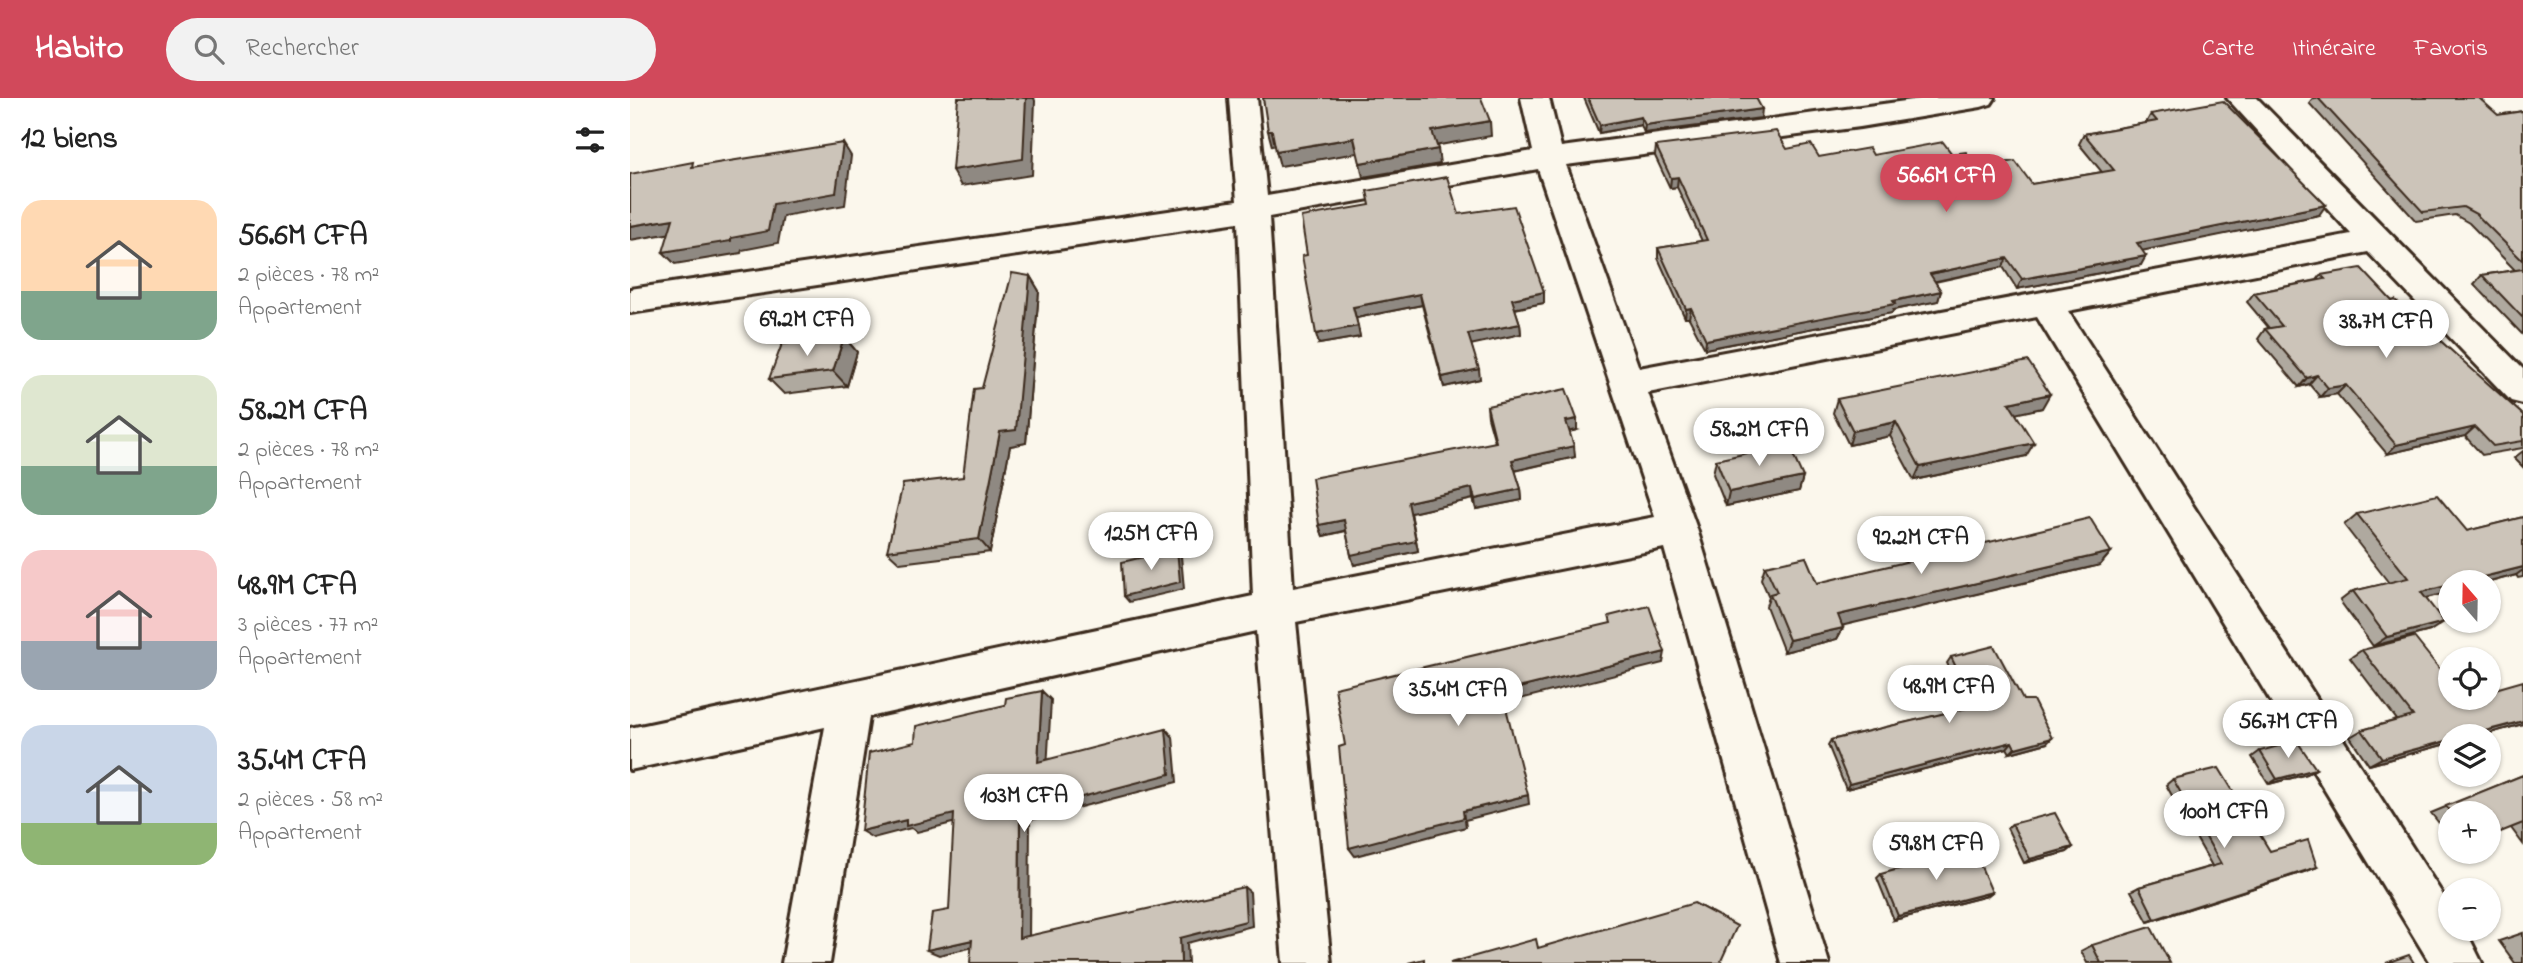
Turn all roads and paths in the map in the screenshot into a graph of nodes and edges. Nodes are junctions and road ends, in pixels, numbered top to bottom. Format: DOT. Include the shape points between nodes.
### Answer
graph roads {
  1 [pos="1243,98"];
  2 [pos="1535,98"];
  3 [pos="1981,98"];
  4 [pos="2241,98"];
  5 [pos="1853,108"];
  6 [pos="1549,158"];
  7 [pos="1253,209"];
  8 [pos="2375,240"];
  9 [pos="630,301"];
  10 [pos="2046,304"];
  11 [pos="1626,384"];
  12 [pos="2523,391"];
  13 [pos="1678,529"];
  14 [pos="1274,609"];
  15 [pos="851,699"];
  16 [pos="630,749"];
  17 [pos="806,963"];
  18 [pos="1307,963"];
  19 [pos="1805,963"];
  20 [pos="2458,963"];
  1 -- 7 [label="street"];
  2 -- 6 [label="street"];
  3 -- 5 [label="street"];
  4 -- 8 [label="street"];
  5 -- 6 [label="street"];
  6 -- 7 [label="street"];
  6 -- 11 [label="street"];
  7 -- 9 [label="street"];
  7 -- 14 [label="street"];
  8 -- 10 [label="street"];
  8 -- 12 [label="street"];
  10 -- 11 [label="street"];
  10 -- 20 [label="street"];
  11 -- 13 [label="street"];
  13 -- 14 [label="street"];
  13 -- 19 [label="street"];
  14 -- 15 [label="street"];
  14 -- 18 [label="street"];
  15 -- 16 [label="street"];
  15 -- 17 [label="street"];
}
